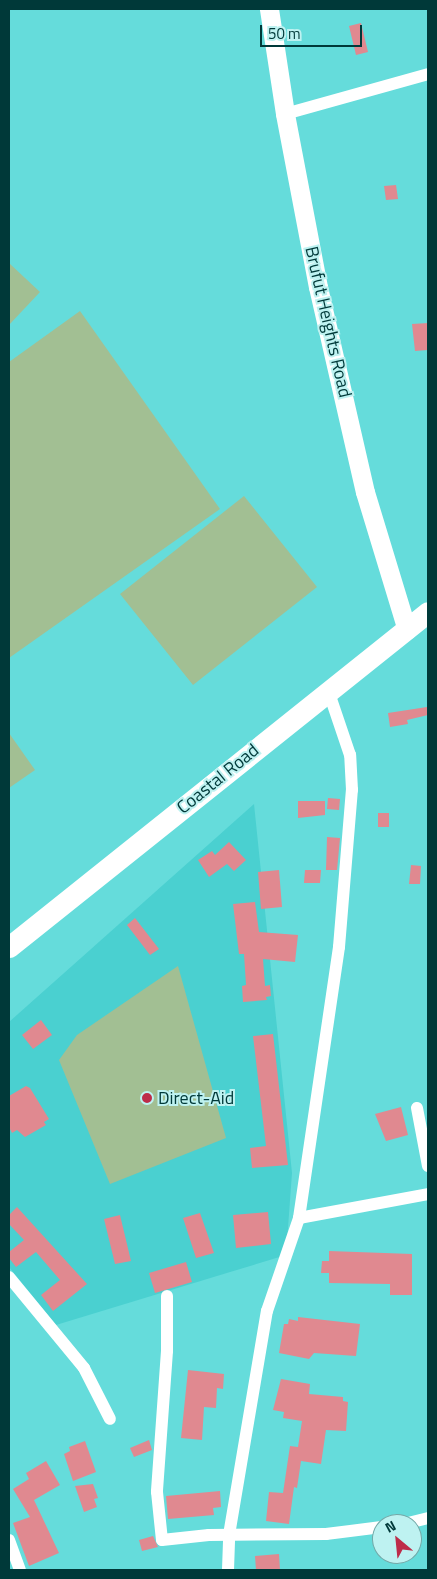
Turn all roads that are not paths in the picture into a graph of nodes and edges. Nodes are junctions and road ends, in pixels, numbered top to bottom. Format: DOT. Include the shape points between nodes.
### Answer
graph roads {
  1 [pos="269,9"];
  2 [pos="428,74"];
  3 [pos="285,114"];
  4 [pos="428,612"];
  5 [pos="408,630"];
  6 [pos="328,690"];
  7 [pos="9,948"];
  8 [pos="417,1108"];
  9 [pos="428,1166"];
  10 [pos="428,1194"];
  11 [pos="299,1218"];
  12 [pos="9,1277"];
  13 [pos="167,1296"];
  14 [pos="110,1420"];
  15 [pos="372,1528"];
  16 [pos="229,1535"];
  17 [pos="9,1540"];
  18 [pos="20,1570"];
  19 [pos="228,1570"];
  1 -- 3 [label="street, Brufut Heights Road"];
  2 -- 3 [label="street"];
  3 -- 5 [label="street, Brufut Heights Road" via="318,287 365,492"];
  4 -- 5 [label="main road, Coastal Road"];
  5 -- 6 [label="main road, Coastal Road"];
  6 -- 7 [label="main road, Coastal Road"];
  6 -- 11 [label="street" via="350,755 352,790 339,947"];
  8 -- 9 [label="street"];
  10 -- 11 [label="street"];
  11 -- 16 [label="street" via="267,1311"];
  12 -- 14 [label="street" via="84,1368"];
  13 -- 16 [label="street" via="167,1351 157,1492 162,1540"];
  15 -- 16 [label="street" via="326,1534"];
  16 -- 19 [label="street"];
  17 -- 18 [label="street"];
}
